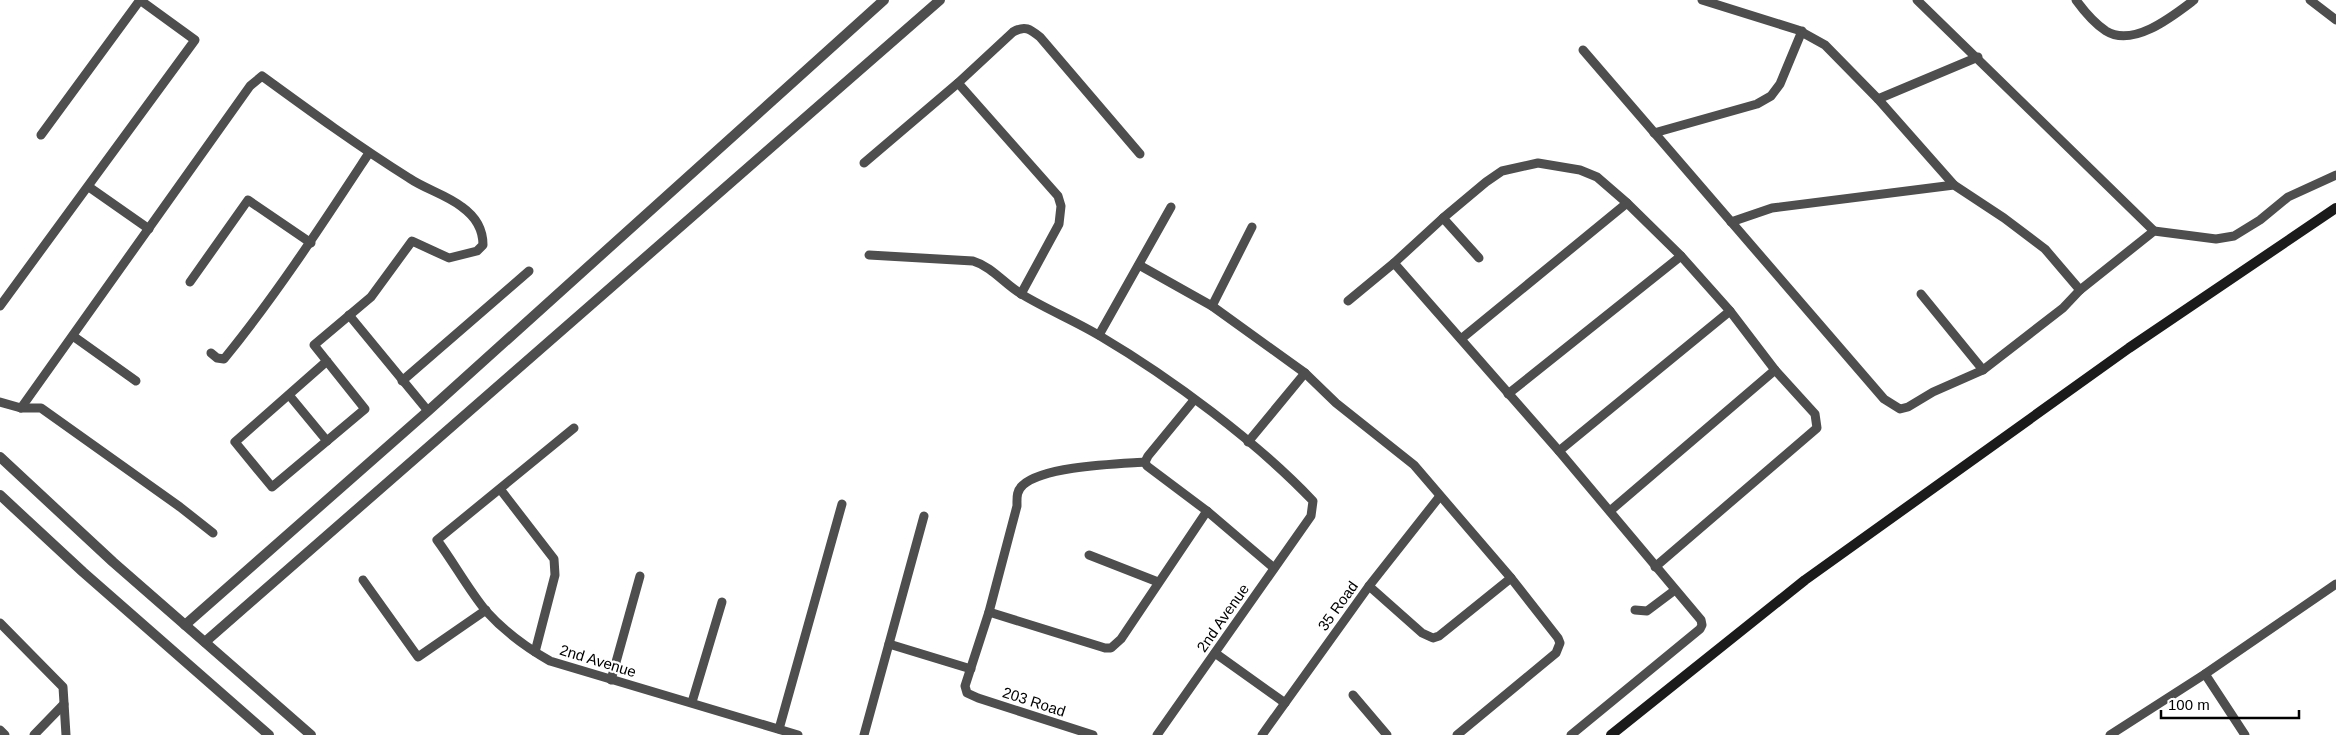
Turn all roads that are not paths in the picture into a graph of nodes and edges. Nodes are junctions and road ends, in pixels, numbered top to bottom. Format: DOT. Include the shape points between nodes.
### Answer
graph roads {
  1 [pos="884,0"];
  2 [pos="940,0"];
  3 [pos="1702,0"];
  4 [pos="1917,0"];
  5 [pos="2076,0"];
  6 [pos="2194,0"];
  7 [pos="2310,0"];
  8 [pos="2336,20"];
  9 [pos="1802,31"];
  10 [pos="1583,50"];
  11 [pos="1978,58"];
  12 [pos="958,83"];
  13 [pos="1878,98"];
  14 [pos="1654,133"];
  15 [pos="41,135"];
  16 [pos="369,152"];
  17 [pos="1140,154"];
  18 [pos="864,163"];
  19 [pos="2336,175"];
  20 [pos="1954,185"];
  21 [pos="89,187"];
  22 [pos="1627,203"];
  23 [pos="1171,207"];
  24 [pos="2336,208"];
  25 [pos="1444,218"];
  26 [pos="1731,222"];
  27 [pos="1252,227"];
  28 [pos="148,229"];
  29 [pos="2154,232"];
  30 [pos="311,243"];
  31 [pos="869,255"];
  32 [pos="1681,256"];
  33 [pos="1479,258"];
  34 [pos="1394,263"];
  35 [pos="1139,265"];
  36 [pos="529,271"];
  37 [pos="190,282"];
  38 [pos="2080,290"];
  39 [pos="1021,294"];
  40 [pos="1921,294"];
  41 [pos="1348,301"];
  42 [pos="0,306"];
  43 [pos="1212,306"];
  44 [pos="1730,311"];
  45 [pos="349,316"];
  46 [pos="1099,335"];
  47 [pos="73,336"];
  48 [pos="1461,339"];
  49 [pos="211,353"];
  50 [pos="327,361"];
  51 [pos="1775,370"];
  52 [pos="1982,370"];
  53 [pos="1305,373"];
  54 [pos="136,381"];
  55 [pos="402,381"];
  56 [pos="1508,394"];
  57 [pos="289,395"];
  58 [pos="1194,400"];
  59 [pos="0,402"];
  60 [pos="21,408"];
  61 [pos="428,411"];
  62 [pos="574,428"];
  63 [pos="327,441"];
  64 [pos="1248,442"];
  65 [pos="1559,451"];
  66 [pos="0,457"];
  67 [pos="1145,462"];
  68 [pos="500,489"];
  69 [pos="0,495"];
  70 [pos="1440,496"];
  71 [pos="842,504"];
  72 [pos="1206,511"];
  73 [pos="1610,511"];
  74 [pos="924,516"];
  75 [pos="213,533"];
  76 [pos="1089,555"];
  77 [pos="1655,567"];
  78 [pos="1274,568"];
  79 [pos="640,576"];
  80 [pos="1511,578"];
  81 [pos="363,580"];
  82 [pos="1158,582"];
  83 [pos="2336,584"];
  84 [pos="1369,586"];
  85 [pos="1674,590"];
  86 [pos="722,602"];
  87 [pos="486,610"];
  88 [pos="1635,610"];
  89 [pos="989,612"];
  90 [pos="0,623"];
  91 [pos="184,625"];
  92 [pos="205,642"];
  93 [pos="889,644"];
  94 [pos="534,652"];
  95 [pos="1215,653"];
  96 [pos="971,669"];
  97 [pos="2205,674"];
  98 [pos="611,680"];
  99 [pos="1354,695"];
  100 [pos="692,702"];
  101 [pos="1285,703"];
  102 [pos="64,704"];
  103 [pos="779,729"];
  104 [pos="0,730"];
  105 [pos="5,735"];
  106 [pos="34,735"];
  107 [pos="66,735"];
  108 [pos="269,735"];
  109 [pos="311,735"];
  110 [pos="798,735"];
  111 [pos="864,735"];
  112 [pos="1093,735"];
  113 [pos="1157,735"];
  114 [pos="1262,735"];
  115 [pos="1388,735"];
  116 [pos="1457,735"];
  117 [pos="1571,735"];
  118 [pos="1611,735"];
  119 [pos="2110,735"];
  120 [pos="2245,735"];
  1 -- 61 [label="street"];
  2 -- 92 [label="street"];
  3 -- 9 [label="street"];
  4 -- 11 [label="street"];
  5 -- 6 [label="street" via="2107,31 2121,36 2161,24"];
  7 -- 8 [label="street"];
  9 -- 13 [label="street" via="1825,45"];
  9 -- 14 [label="street" via="1780,84 1771,96 1757,104"];
  10 -- 14 [label="street"];
  11 -- 13 [label="street"];
  11 -- 29 [label="street"];
  12 -- 17 [label="street" via="1013,32 1029,29"];
  12 -- 18 [label="street"];
  12 -- 39 [label="street" via="1058,196 1059,224"];
  13 -- 20 [label="street"];
  14 -- 26 [label="street"];
  15 -- 21 [label="street" via="140,0 195,40"];
  16 -- 28 [label="street" via="262,76 250,86"];
  16 -- 30 [label="street"];
  16 -- 45 [label="street" via="422,187 462,207 483,232 483,246 477,251 449,258 412,241 371,297"];
  19 -- 29 [label="street" via="2288,196 2260,220 2234,236 2216,239"];
  20 -- 26 [label="street" via="1772,208"];
  20 -- 38 [label="street" via="2045,249"];
  21 -- 28 [label="street"];
  21 -- 42 [label="street"];
  22 -- 25 [label="street" via="1597,177 1580,170 1538,163 1502,171"];
  22 -- 32 [label="street"];
  22 -- 48 [label="street"];
  23 -- 35 [label="street"];
  24 -- 118 [label="main road" via="2128,348 1813,574"];
  25 -- 33 [label="street"];
  25 -- 34 [label="street"];
  26 -- 52 [label="street" via="1891,405 1900,409 1908,407"];
  27 -- 43 [label="street"];
  28 -- 47 [label="street"];
  29 -- 38 [label="street"];
  30 -- 37 [label="street" via="248,200"];
  30 -- 49 [label="street" via="224,359"];
  31 -- 39 [label="street" via="973,261 987,267"];
  32 -- 44 [label="street"];
  32 -- 56 [label="street"];
  34 -- 41 [label="street"];
  34 -- 48 [label="street"];
  35 -- 43 [label="street"];
  35 -- 46 [label="street"];
  36 -- 55 [label="street"];
  38 -- 52 [label="street" via="2062,308"];
  39 -- 46 [label="street"];
  40 -- 52 [label="street"];
  43 -- 53 [label="street"];
  44 -- 51 [label="street"];
  44 -- 65 [label="street"];
  45 -- 50 [label="street" via="314,346"];
  45 -- 55 [label="street"];
  46 -- 58 [label="street"];
  47 -- 54 [label="street"];
  47 -- 60 [label="street"];
  48 -- 56 [label="street"];
  50 -- 57 [label="street"];
  50 -- 63 [label="street" via="365,409"];
  51 -- 73 [label="street"];
  51 -- 77 [label="street" via="1815,414 1817,428"];
  53 -- 64 [label="street"];
  53 -- 70 [label="street" via="1336,403 1414,465"];
  55 -- 61 [label="street"];
  56 -- 65 [label="street"];
  57 -- 63 [label="street"];
  57 -- 63 [label="street" via="235,442 272,487"];
  58 -- 64 [label="street"];
  58 -- 67 [label="street"];
  59 -- 60 [label="street"];
  60 -- 75 [label="street" via="41,408"];
  61 -- 91 [label="street"];
  62 -- 68 [label="street"];
  64 -- 78 [label="street, 2nd Avenue" via="1313,501 1311,516"];
  65 -- 73 [label="street"];
  66 -- 91 [label="street"];
  67 -- 72 [label="street"];
  67 -- 89 [label="street" via="1068,470 1034,477 1022,486 1017,493 1017,506"];
  68 -- 87 [label="street, 2nd Avenue" via="437,540"];
  68 -- 94 [label="street" via="550,551 556,566"];
  69 -- 108 [label="street"];
  70 -- 80 [label="street"];
  70 -- 84 [label="street, 35 Road"];
  71 -- 103 [label="street"];
  72 -- 78 [label="street"];
  72 -- 82 [label="street"];
  73 -- 77 [label="street"];
  74 -- 93 [label="street"];
  76 -- 82 [label="street"];
  77 -- 85 [label="street"];
  78 -- 95 [label="street, 2nd Avenue"];
  79 -- 98 [label="street"];
  80 -- 84 [label="street" via="1433,638 1422,633"];
  80 -- 116 [label="street" via="1558,638 1559,648"];
  81 -- 87 [label="street" via="418,656"];
  82 -- 89 [label="street" via="1121,639 1111,648"];
  83 -- 97 [label="street"];
  84 -- 101 [label="street, 35 Road"];
  85 -- 88 [label="street" via="1647,611"];
  85 -- 117 [label="street" via="1701,620 1700,629"];
  86 -- 100 [label="street"];
  87 -- 94 [label="street, 2nd Avenue"];
  89 -- 96 [label="street"];
  90 -- 102 [label="street" via="60,683"];
  91 -- 92 [label="street"];
  92 -- 109 [label="street"];
  93 -- 96 [label="street"];
  93 -- 111 [label="street"];
  94 -- 98 [label="street, 2nd Avenue" via="550,661"];
  95 -- 101 [label="street"];
  95 -- 113 [label="street, 2nd Avenue"];
  96 -- 112 [label="street, 203 Road" via="967,693"];
  97 -- 119 [label="street"];
  97 -- 120 [label="street"];
  98 -- 100 [label="street, 2nd Avenue"];
  99 -- 115 [label="street"];
  100 -- 103 [label="street, 2nd Avenue"];
  101 -- 114 [label="street, 35 Road"];
  102 -- 106 [label="street"];
  102 -- 107 [label="street"];
  103 -- 110 [label="street, 2nd Avenue"];
  104 -- 105 [label="street"];
}
